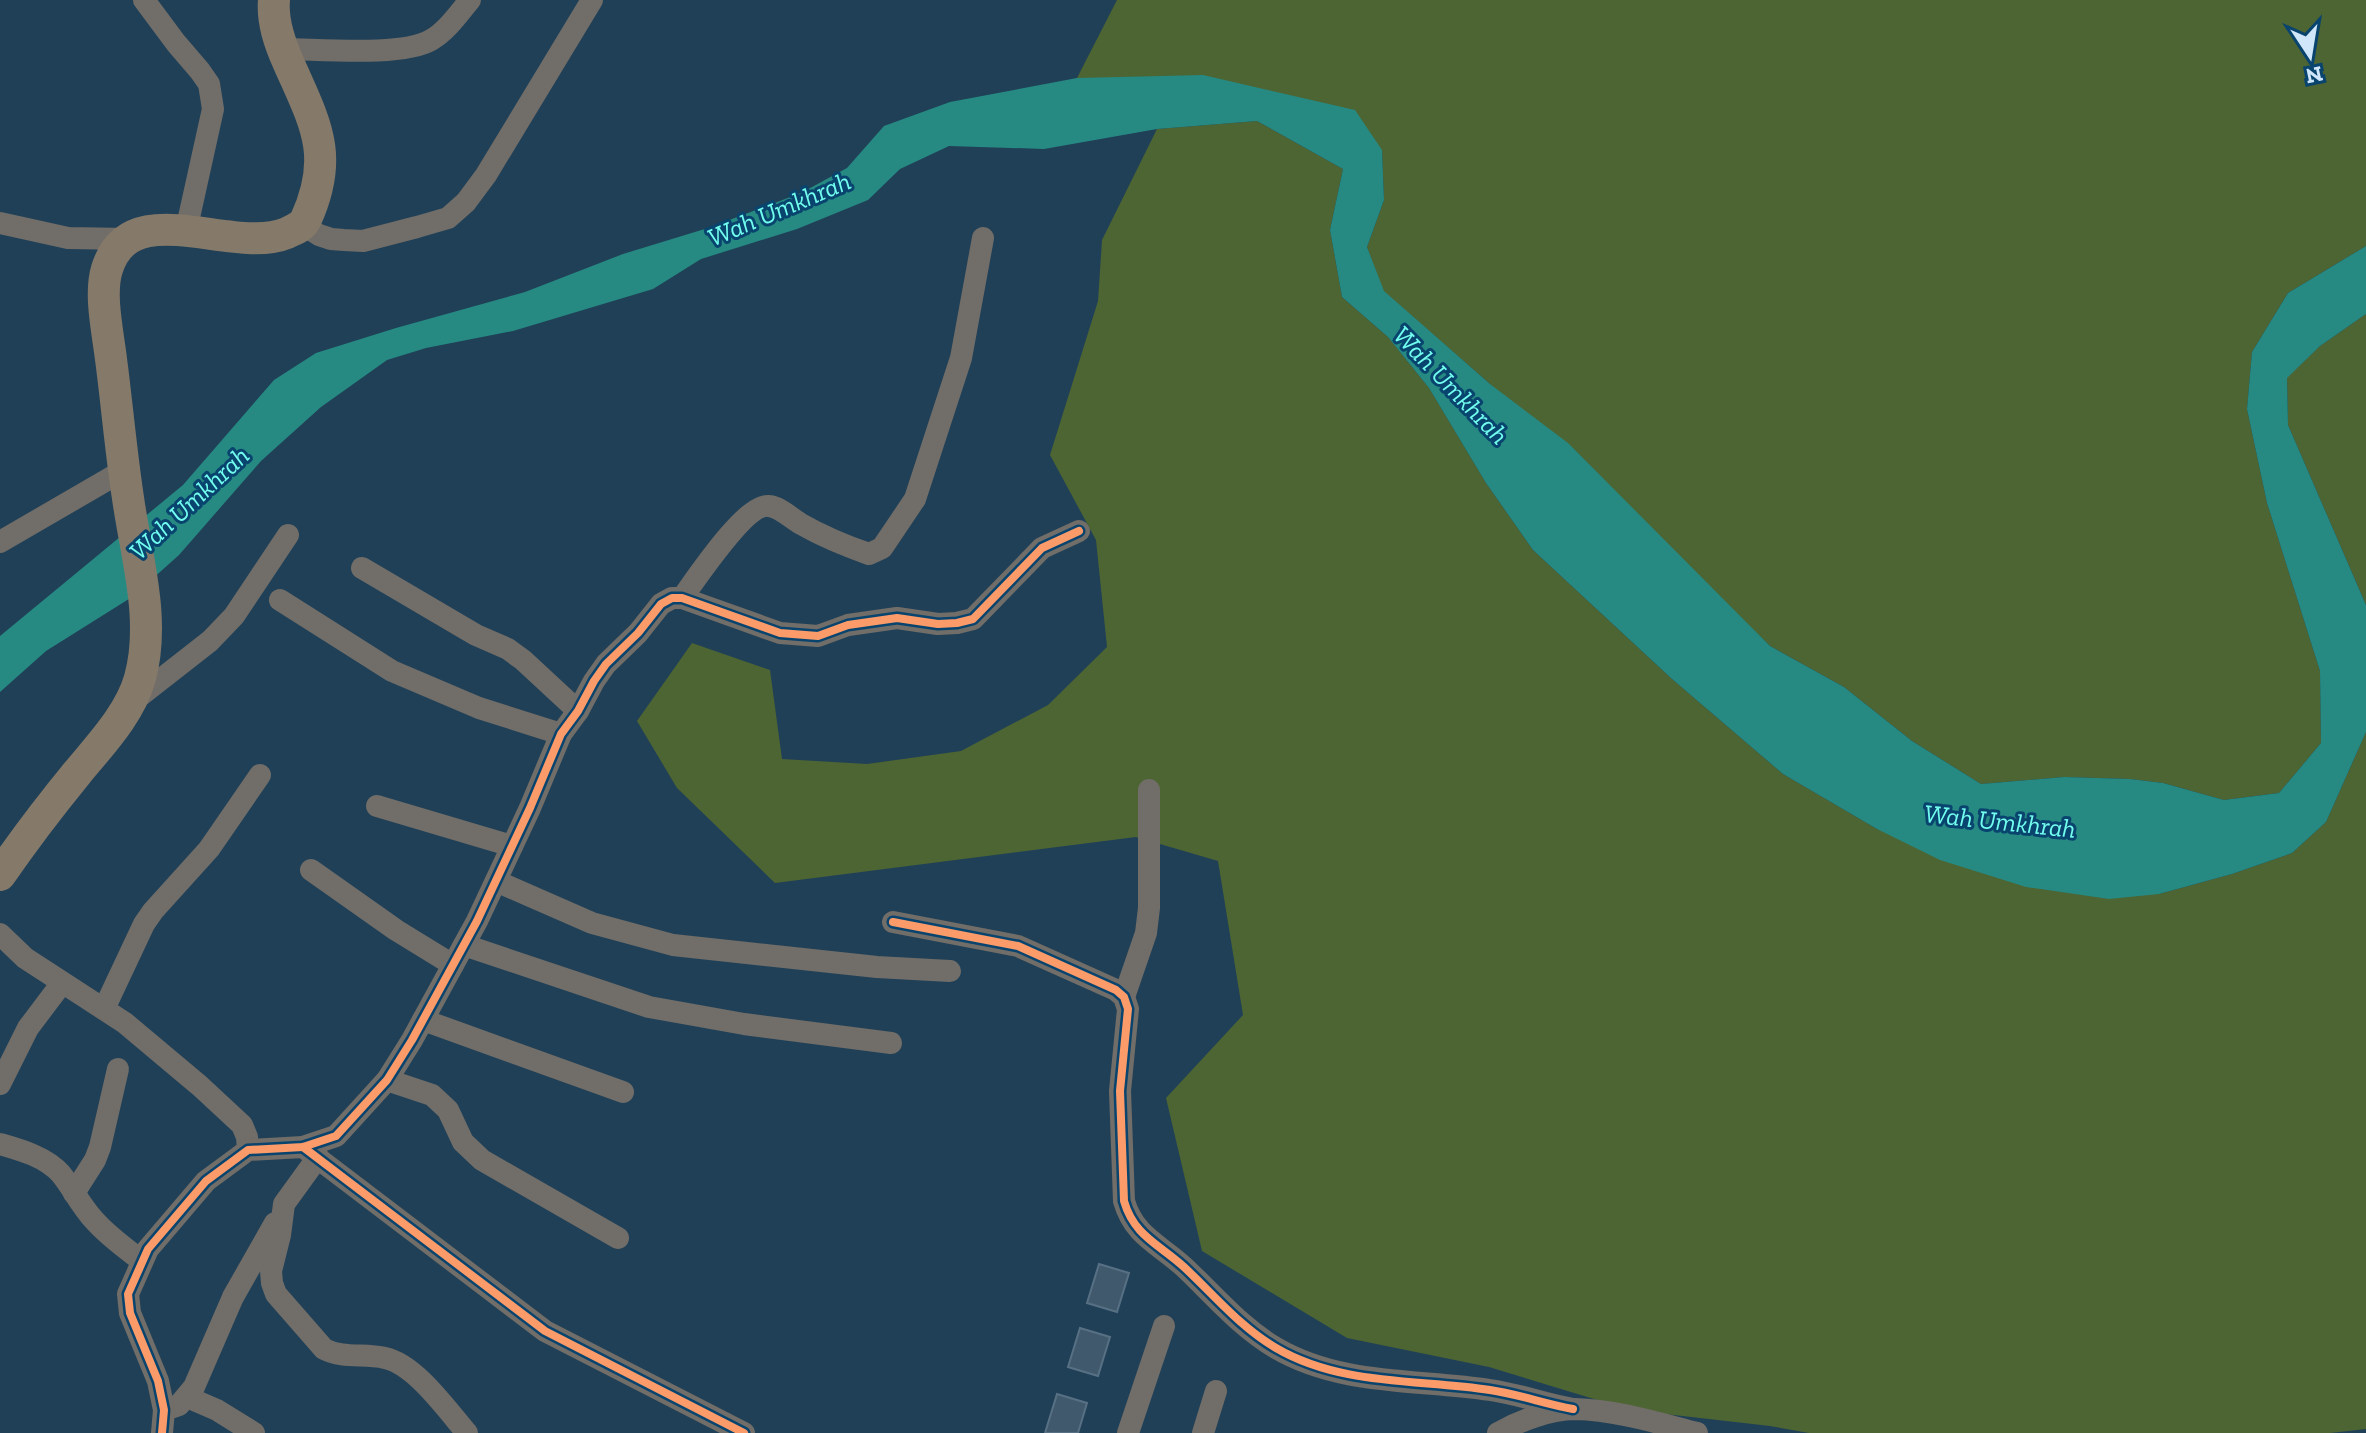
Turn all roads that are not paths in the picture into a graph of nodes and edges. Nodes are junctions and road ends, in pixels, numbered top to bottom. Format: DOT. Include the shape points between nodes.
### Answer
graph roads {
  1 [pos="144,0"];
  2 [pos="274,0"];
  3 [pos="470,0"];
  4 [pos="592,0"];
  5 [pos="283,49"];
  6 [pos="0,223"];
  7 [pos="303,225"];
  8 [pos="186,231"];
  9 [pos="983,238"];
  10 [pos="128,239"];
  11 [pos="126,484"];
  12 [pos="1079,531"];
  13 [pos="288,535"];
  14 [pos="0,542"];
  15 [pos="362,568"];
  16 [pos="682,598"];
  17 [pos="280,600"];
  18 [pos="128,705"];
  19 [pos="578,711"];
  20 [pos="561,734"];
  21 [pos="260,775"];
  22 [pos="1149,790"];
  23 [pos="377,806"];
  24 [pos="512,846"];
  25 [pos="311,870"];
  26 [pos="0,875"];
  27 [pos="496,881"];
  28 [pos="893,922"];
  29 [pos="0,934"];
  30 [pos="459,955"];
  31 [pos="950,971"];
  32 [pos="62,983"];
  33 [pos="1124,997"];
  34 [pos="104,1009"];
  35 [pos="423,1020"];
  36 [pos="891,1043"];
  37 [pos="118,1069"];
  38 [pos="387,1080"];
  39 [pos="0,1084"];
  40 [pos="623,1092"];
  41 [pos="0,1144"];
  42 [pos="248,1150"];
  43 [pos="311,1152"];
  44 [pos="74,1193"];
  45 [pos="283,1209"];
  46 [pos="618,1238"];
  47 [pos="142,1261"];
  48 [pos="1164,1326"];
  49 [pos="1216,1391"];
  50 [pos="187,1397"];
  51 [pos="1573,1409"];
  52 [pos="163,1422"];
  53 [pos="1654,1427"];
  54 [pos="254,1433"];
  55 [pos="467,1433"];
  56 [pos="744,1433"];
  57 [pos="1128,1433"];
  58 [pos="1203,1433"];
  59 [pos="1498,1433"];
  60 [pos="1697,1433"];
  1 -- 8 [label="street" via="209,84 213,109"];
  2 -- 5 [label="highway"];
  3 -- 5 [label="street" via="445,29 420,45"];
  4 -- 7 [label="street" via="486,175 448,218 363,241 331,239"];
  5 -- 7 [label="highway" via="316,126 321,154 319,182"];
  6 -- 10 [label="street" via="68,238"];
  7 -- 8 [label="highway" via="284,234 243,240"];
  8 -- 10 [label="highway" via="160,228"];
  9 -- 16 [label="street" via="961,358 915,499 882,548 869,554 848,547 774,507 762,507 731,532"];
  10 -- 11 [label="highway" via="114,252 104,288"];
  11 -- 14 [label="street"];
  11 -- 18 [label="highway" via="145,606 140,679"];
  12 -- 16 [label="street" via="1042,548 973,619 957,623 897,618 848,625 818,636 780,633"];
  13 -- 18 [label="street" via="234,616"];
  15 -- 19 [label="street" via="508,649"];
  16 -- 19 [label="street" via="661,604 606,664"];
  17 -- 20 [label="street" via="392,671 479,708"];
  18 -- 26 [label="highway"];
  19 -- 20 [label="street"];
  20 -- 24 [label="street"];
  21 -- 34 [label="street" via="209,849 144,924"];
  22 -- 33 [label="street" via="1146,933"];
  23 -- 24 [label="street"];
  24 -- 27 [label="street"];
  25 -- 30 [label="street" via="396,930"];
  27 -- 30 [label="street"];
  27 -- 31 [label="street" via="592,923 673,945"];
  28 -- 33 [label="street" via="1018,946"];
  29 -- 32 [label="street"];
  30 -- 35 [label="street"];
  30 -- 36 [label="street" via="649,1007"];
  32 -- 34 [label="street"];
  32 -- 39 [label="street" via="28,1028"];
  33 -- 51 [label="street" via="1124,1201 1138,1229 1257,1335 1300,1360 1367,1378 1491,1390"];
  34 -- 42 [label="street" via="242,1125"];
  35 -- 38 [label="street"];
  35 -- 40 [label="street"];
  37 -- 44 [label="street" via="100,1147"];
  38 -- 43 [label="street" via="336,1136"];
  38 -- 46 [label="street" via="432,1095 448,1110 463,1142 482,1160"];
  41 -- 44 [label="street" via="48,1163"];
  42 -- 43 [label="street"];
  42 -- 47 [label="street" via="206,1181"];
  43 -- 45 [label="street"];
  43 -- 56 [label="street" via="545,1331"];
  44 -- 47 [label="street" via="102,1229"];
  45 -- 50 [label="street" via="233,1297"];
  45 -- 55 [label="street" via="271,1271 276,1294 289,1311 334,1354 394,1360"];
  47 -- 52 [label="street" via="128,1294 130,1313 158,1381"];
  48 -- 57 [label="street"];
  49 -- 58 [label="street"];
  50 -- 52 [label="street"];
  50 -- 54 [label="street"];
  51 -- 53 [label="street"];
  51 -- 59 [label="street"];
  53 -- 60 [label="street"];
}
